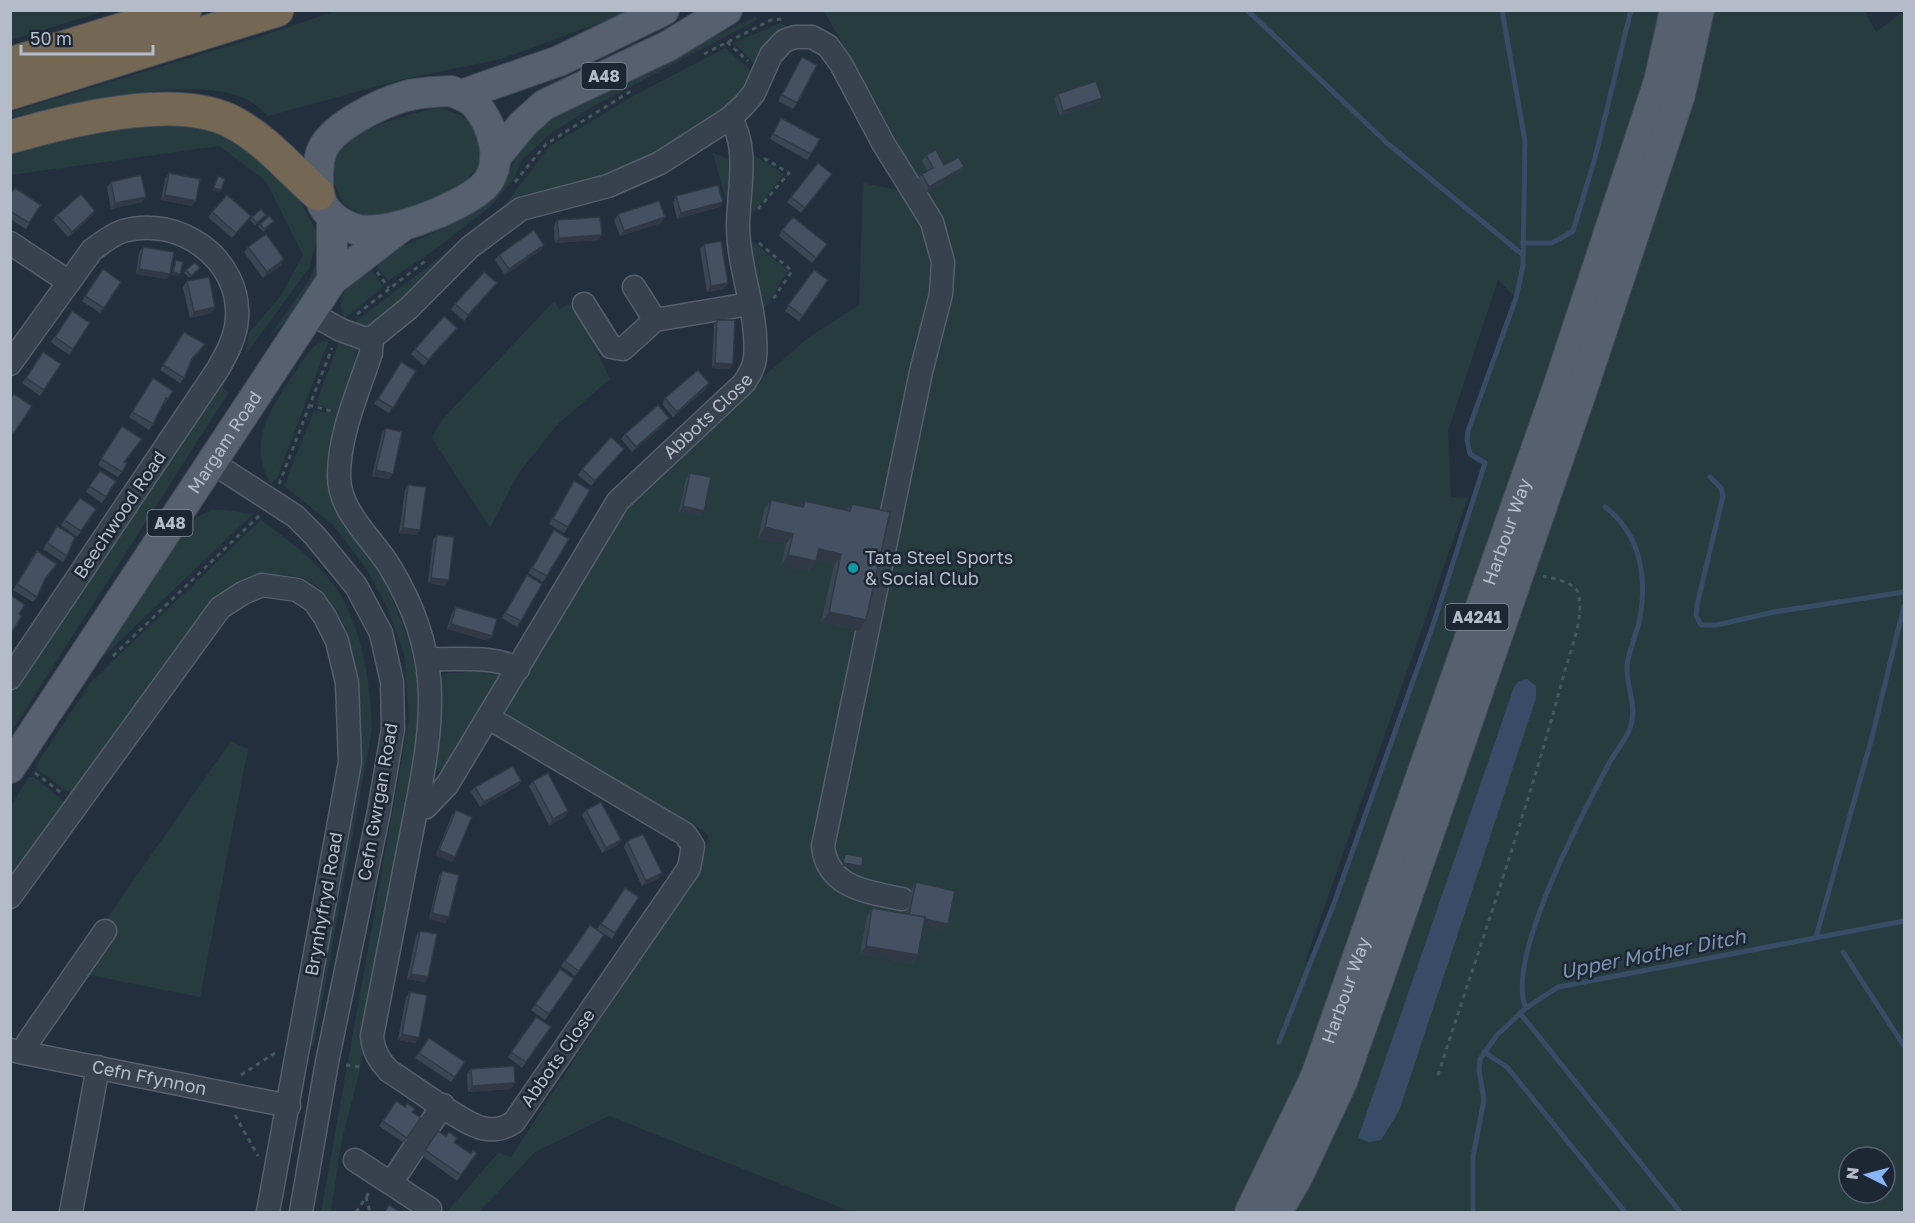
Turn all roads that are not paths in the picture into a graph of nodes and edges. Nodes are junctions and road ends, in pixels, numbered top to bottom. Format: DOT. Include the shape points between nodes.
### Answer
graph roads {
  1 [pos="185,10"];
  2 [pos="277,10"];
  3 [pos="664,10"];
  4 [pos="727,10"];
  5 [pos="1675,10"];
  6 [pos="1699,10"];
  7 [pos="10,64"];
  8 [pos="10,93"];
  9 [pos="461,95"];
  10 [pos="730,118"];
  11 [pos="10,137"];
  12 [pos="495,158"];
  13 [pos="325,206"];
  14 [pos="401,227"];
  15 [pos="10,243"];
  16 [pos="332,280"];
  17 [pos="69,282"];
  18 [pos="634,287"];
  19 [pos="584,304"];
  20 [pos="750,310"];
  21 [pos="312,314"];
  22 [pos="655,321"];
  23 [pos="372,338"];
  24 [pos="10,364"];
  25 [pos="210,461"];
  26 [pos="429,662"];
  27 [pos="518,669"];
  28 [pos="10,678"];
  29 [pos="489,718"];
  30 [pos="13,763"];
  31 [pos="417,805"];
  32 [pos="10,897"];
  33 [pos="902,899"];
  34 [pos="105,931"];
  35 [pos="17,1051"];
  36 [pos="98,1067"];
  37 [pos="443,1105"];
  38 [pos="289,1106"];
  39 [pos="355,1160"];
  40 [pos="391,1183"];
  41 [pos="430,1209"];
  42 [pos="71,1212"];
  43 [pos="268,1212"];
  44 [pos="301,1212"];
  45 [pos="1250,1212"];
  46 [pos="1277,1212"];
  1 -- 7 [label="highway"];
  2 -- 8 [label="highway"];
  3 -- 9 [label="main road, A48" via="559,61"];
  4 -- 12 [label="main road, A48" via="668,46 544,105"];
  5 -- 45 [label="main road, Harbour Way / A4241" via="1659,81 1559,384 1324,1054 1275,1166"];
  6 -- 46 [label="main road, Harbour Way / A4241" via="1680,95 1521,569 1342,1082"];
  9 -- 12 [label="main road" via="474,103 493,133"];
  9 -- 13 [label="main road" via="451,91 407,96 351,120 326,142 321,153"];
  10 -- 20 [label="street, Abbots Close" via="737,127 741,150 738,229"];
  10 -- 23 [label="street" via="660,163 618,182 520,209 470,247 409,308"];
  10 -- 33 [label="street" via="754,93 771,55 784,41 812,37 828,46 932,222 941,250 941,294 921,372 823,846 829,867 841,881 870,893"];
  11 -- 13 [label="highway" via="121,113 192,111 232,121 249,132"];
  12 -- 14 [label="main road" via="492,174 467,198"];
  13 -- 14 [label="main road" via="354,229"];
  13 -- 16 [label="main road"];
  14 -- 16 [label="main road, Margam Road / A48"];
  15 -- 17 [label="street"];
  16 -- 21 [label="main road, Margam Road / A48"];
  17 -- 24 [label="street, Beechwood Road"];
  17 -- 28 [label="street, Beechwood Road" via="92,250 124,231 145,228 182,233 216,257 234,287 236,333 218,369"];
  18 -- 22 [label="street"];
  19 -- 22 [label="street" via="611,347 623,349"];
  20 -- 22 [label="street"];
  20 -- 27 [label="street, Abbots Close" via="755,360 744,383 618,501"];
  21 -- 23 [label="street" via="340,330"];
  21 -- 25 [label="main road, Margam Road / A48"];
  23 -- 26 [label="street, Abbots Close" via="371,353 344,440 339,478 356,520 390,566 405,596"];
  25 -- 30 [label="main road, Margam Road / A48"];
  25 -- 44 [label="street, Cefn Gwrgan Road" via="294,516 315,536 356,586 381,633 392,682 393,729 381,799"];
  26 -- 27 [label="street" via="476,660"];
  26 -- 31 [label="street, Abbots Close" via="431,730"];
  27 -- 29 [label="street, Abbots Close"];
  29 -- 31 [label="street, Abbots Close" via="447,785 426,807"];
  29 -- 37 [label="street, Abbots Close" via="685,834 692,840 693,855 689,868 514,1122 500,1129 480,1128"];
  31 -- 37 [label="street, Abbots Close" via="372,1036 379,1060 389,1071"];
  32 -- 38 [label="street, Brynhyfryd Road" via="220,608 262,585 297,590 314,601 337,641 347,683 350,762"];
  34 -- 35 [label="street"];
  35 -- 36 [label="street, Cefn Ffynnon"];
  36 -- 38 [label="street, Cefn Ffynnon"];
  36 -- 42 [label="street"];
  37 -- 40 [label="street"];
  38 -- 43 [label="street, Brynhyfryd Road"];
  39 -- 40 [label="street"];
  40 -- 41 [label="street"];
}
